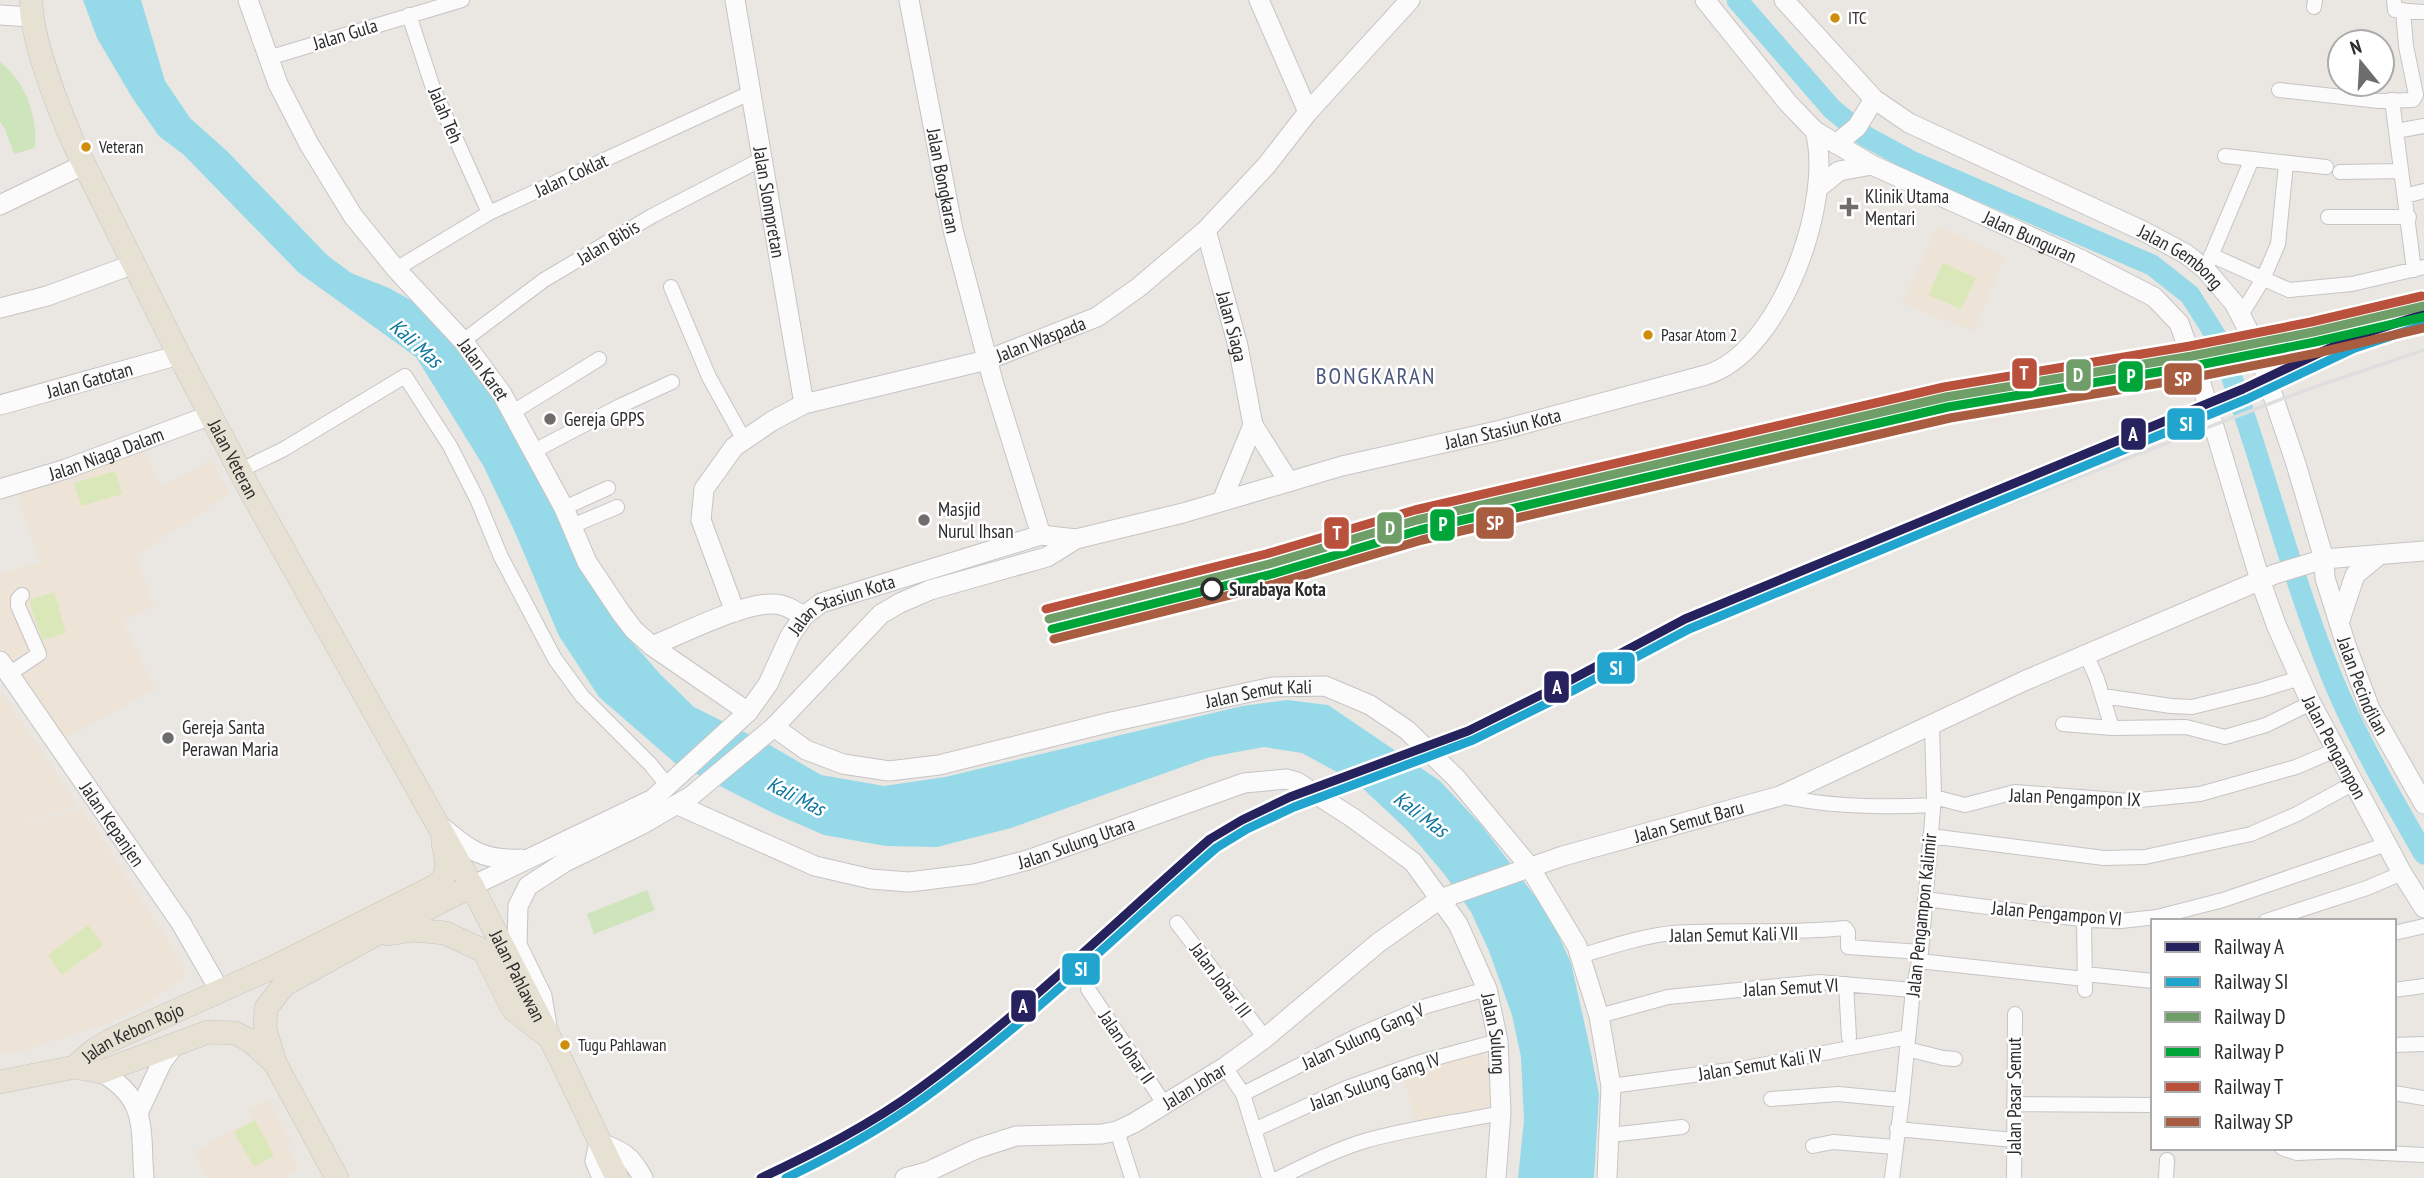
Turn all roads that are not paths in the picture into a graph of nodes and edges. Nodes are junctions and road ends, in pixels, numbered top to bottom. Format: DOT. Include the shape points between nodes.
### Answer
graph roads {
  1 [pos="248,0"];
  2 [pos="462,0"];
  3 [pos="735,0"];
  4 [pos="909,0"];
  5 [pos="1259,0"];
  6 [pos="1410,0"];
  7 [pos="1705,0"];
  8 [pos="1784,0"];
  9 [pos="2399,5"];
  10 [pos="31,8"];
  11 [pos="2424,12"];
  12 [pos="0,15"];
  13 [pos="409,15"];
  14 [pos="268,58"];
  15 [pos="2279,90"];
  16 [pos="752,92"];
  17 [pos="1874,99"];
  18 [pos="2392,100"];
  19 [pos="1308,111"];
  20 [pos="2424,126"];
  21 [pos="2396,131"];
  22 [pos="1831,138"];
  23 [pos="2225,156"];
  24 [pos="762,159"];
  25 [pos="2252,159"];
  26 [pos="85,164"];
  27 [pos="2286,164"];
  28 [pos="1872,165"];
  29 [pos="2401,171"];
  30 [pos="1818,188"];
  31 [pos="2424,191"];
  32 [pos="2405,196"];
  33 [pos="0,205"];
  34 [pos="489,213"];
  35 [pos="2328,217"];
  36 [pos="2409,217"];
  37 [pos="1206,230"];
  38 [pos="2208,262"];
  39 [pos="134,264"];
  40 [pos="2419,268"];
  41 [pos="396,269"];
  42 [pos="2263,279"];
  43 [pos="671,288"];
  44 [pos="0,308"];
  45 [pos="2241,315"];
  46 [pos="463,341"];
  47 [pos="179,355"];
  48 [pos="599,359"];
  49 [pos="987,360"];
  50 [pos="672,382"];
  51 [pos="804,404"];
  52 [pos="0,405"];
  53 [pos="513,412"];
  54 [pos="211,415"];
  55 [pos="1253,425"];
  56 [pos="744,440"];
  57 [pos="534,451"];
  58 [pos="241,470"];
  59 [pos="1289,482"];
  60 [pos="608,488"];
  61 [pos="0,489"];
  62 [pos="1222,501"];
  63 [pos="617,507"];
  64 [pos="568,517"];
  65 [pos="1041,535"];
  66 [pos="1076,539"];
  67 [pos="2424,551"];
  68 [pos="1047,556"];
  69 [pos="2378,556"];
  70 [pos="2323,559"];
  71 [pos="2267,584"];
  72 [pos="22,595"];
  73 [pos="735,612"];
  74 [pos="804,616"];
  75 [pos="2339,623"];
  76 [pos="652,646"];
  77 [pos="2086,654"];
  78 [pos="5,667"];
  79 [pos="2300,678"];
  80 [pos="2103,696"];
  81 [pos="2311,704"];
  82 [pos="743,717"];
  83 [pos="2063,724"];
  84 [pos="1932,725"];
  85 [pos="2112,728"];
  86 [pos="768,732"];
  87 [pos="2336,750"];
  88 [pos="671,783"];
  89 [pos="2354,783"];
  90 [pos="1780,796"];
  91 [pos="685,801"];
  92 [pos="1933,801"];
  93 [pos="2424,804"];
  94 [pos="439,827"];
  95 [pos="1930,836"];
  96 [pos="2387,844"];
  97 [pos="530,859"];
  98 [pos="1522,869"];
  99 [pos="2402,873"];
  100 [pos="471,886"];
  101 [pos="1448,895"];
  102 [pos="1925,899"];
  103 [pos="2424,908"];
  104 [pos="2084,919"];
  105 [pos="2272,919"];
  106 [pos="1177,923"];
  107 [pos="2424,926"];
  108 [pos="2396,933"];
  109 [pos="372,937"];
  110 [pos="1580,956"];
  111 [pos="1920,956"];
  112 [pos="2085,981"];
  113 [pos="2151,981"];
  114 [pos="1846,984"];
  115 [pos="2424,986"];
  116 [pos="1088,989"];
  117 [pos="1487,989"];
  118 [pos="1913,990"];
  119 [pos="2396,990"];
  120 [pos="220,991"];
  121 [pos="2015,1014"];
  122 [pos="1599,1016"];
  123 [pos="1849,1037"];
  124 [pos="549,1038"];
  125 [pos="1265,1038"];
  126 [pos="1498,1041"];
  127 [pos="176,1043"];
  128 [pos="1908,1043"];
  129 [pos="2424,1044"];
  130 [pos="2396,1045"];
  131 [pos="1955,1059"];
  132 [pos="275,1063"];
  133 [pos="75,1067"];
  134 [pos="1225,1067"];
  135 [pos="101,1072"];
  136 [pos="0,1082"];
  137 [pos="1611,1086"];
  138 [pos="2396,1093"];
  139 [pos="1243,1094"];
  140 [pos="1771,1098"];
  141 [pos="2424,1098"];
  142 [pos="1902,1100"];
  143 [pos="2014,1104"];
  144 [pos="1165,1105"];
  145 [pos="2151,1105"];
  146 [pos="139,1111"];
  147 [pos="1501,1114"];
  148 [pos="1682,1128"];
  149 [pos="1897,1129"];
  150 [pos="1254,1130"];
  151 [pos="1117,1131"];
  152 [pos="1610,1135"];
  153 [pos="2014,1140"];
  154 [pos="599,1142"];
  155 [pos="1813,1146"];
  156 [pos="1895,1147"];
  157 [pos="2288,1150"];
  158 [pos="2424,1155"];
  159 [pos="2167,1160"];
  160 [pos="144,1178"];
  161 [pos="337,1178"];
  162 [pos="602,1178"];
  163 [pos="617,1178"];
  164 [pos="643,1178"];
  165 [pos="905,1178"];
  166 [pos="1132,1178"];
  167 [pos="1269,1178"];
  168 [pos="1279,1178"];
  169 [pos="1496,1178"];
  170 [pos="1607,1178"];
  171 [pos="1892,1178"];
  172 [pos="2014,1178"];
  173 [pos="2166,1178"];
  1 -- 14 [label="street, Jalan Karet"];
  2 -- 13 [label="street, Jalan Gula"];
  3 -- 16 [label="street, Jalan Slompretan"];
  4 -- 49 [label="street, Jalan Bongkaran" via="947,205"];
  5 -- 19 [label="street"];
  6 -- 19 [label="street, Jalan Waspada"];
  7 -- 22 [label="street" via="1788,103"];
  8 -- 17 [label="street"];
  9 -- 11 [label="street"];
  9 -- 18 [label="street" via="2416,95 2411,101"];
  10 -- 12 [label="street"];
  10 -- 26 [label="main road, Jalan Veteran" via="63,120"];
  13 -- 14 [label="street, Jalan Gula"];
  13 -- 34 [label="street, Jalah Teh" via="433,88"];
  14 -- 41 [label="street, Jalan Karet" via="309,144 353,216"];
  15 -- 18 [label="street"];
  16 -- 24 [label="street, Jalan Slompretan"];
  16 -- 34 [label="street, Jalan Coklat"];
  17 -- 22 [label="street" via="1860,122"];
  17 -- 38 [label="street, Jalan Gembong" via="1909,123"];
  18 -- 21 [label="street"];
  19 -- 37 [label="street, Jalan Waspada" via="1266,166"];
  20 -- 21 [label="street"];
  21 -- 29 [label="street"];
  22 -- 28 [label="street"];
  22 -- 30 [label="street, Jalan Stasiun Kota" via="1820,162"];
  23 -- 25 [label="street"];
  24 -- 46 [label="street, Jalan Bibis" via="652,216 544,280"];
  24 -- 51 [label="street, Jalan Slompretan"];
  25 -- 27 [label="street"];
  25 -- 38 [label="street"];
  26 -- 33 [label="street"];
  26 -- 39 [label="main road, Jalan Veteran"];
  27 -- 29 [label="street"];
  27 -- 42 [label="street" via="2278,244"];
  28 -- 30 [label="street" via="1843,169"];
  28 -- 71 [label="street, Jalan Bunguran" via="2094,266 2154,297 2179,323"];
  29 -- 32 [label="street"];
  30 -- 59 [label="street, Jalan Stasiun Kota" via="1810,230 1773,317 1756,341 1729,365 1502,430"];
  31 -- 32 [label="street"];
  32 -- 36 [label="street"];
  34 -- 41 [label="street, Jalan Coklat"];
  35 -- 36 [label="street"];
  36 -- 40 [label="street"];
  37 -- 49 [label="street, Jalan Waspada" via="1097,317"];
  37 -- 55 [label="street, Jalan Siaga" via="1238,346"];
  38 -- 42 [label="street"];
  38 -- 45 [label="street, Jalan Gembong"];
  39 -- 44 [label="street"];
  39 -- 47 [label="main road, Jalan Veteran"];
  40 -- 42 [label="street" via="2352,284 2289,290"];
  41 -- 46 [label="street, Jalan Karet"];
  42 -- 45 [label="street"];
  43 -- 56 [label="street" via="709,377"];
  45 -- 70 [label="street, Jalan Gembong" via="2274,397"];
  46 -- 53 [label="street, Jalan Karet"];
  47 -- 52 [label="street, Jalan Gatotan"];
  47 -- 54 [label="main road, Jalan Veteran"];
  48 -- 53 [label="street"];
  49 -- 51 [label="street, Jalan Waspada"];
  49 -- 65 [label="street, Jalan Bongkaran"];
  50 -- 57 [label="street"];
  51 -- 56 [label="street, Jalan Waspada"];
  53 -- 57 [label="street, Jalan Karet"];
  54 -- 58 [label="main road, Jalan Veteran"];
  54 -- 61 [label="street, Jalan Niaga Dalam"];
  55 -- 59 [label="street, Jalan Siaga"];
  55 -- 62 [label="street"];
  56 -- 73 [label="street, Jalan Waspada" via="704,489 701,520"];
  57 -- 64 [label="street, Jalan Karet"];
  58 -- 88 [label="street" via="405,376 450,446 555,659 582,696"];
  58 -- 94 [label="main road, Jalan Veteran"];
  59 -- 62 [label="street, Jalan Stasiun Kota"];
  60 -- 64 [label="street"];
  62 -- 66 [label="street, Jalan Stasiun Kota"];
  63 -- 64 [label="street"];
  64 -- 76 [label="street, Jalan Karet" via="606,592"];
  65 -- 66 [label="street, Jalan Stasiun Kota"];
  65 -- 68 [label="street"];
  65 -- 74 [label="street, Jalan Stasiun Kota" via="839,596"];
  66 -- 68 [label="street, Jalan Stasiun Kota"];
  67 -- 69 [label="street, Jalan Semut Baru"];
  68 -- 86 [label="street, Jalan Stasiun Kota" via="930,590 881,614"];
  69 -- 70 [label="street, Jalan Semut Baru"];
  69 -- 75 [label="street" via="2355,575"];
  70 -- 71 [label="street, Jalan Semut Baru"];
  70 -- 75 [label="street, Jalan Pecindilan"];
  71 -- 77 [label="street, Jalan Semut Baru" via="2239,601 2225,596"];
  71 -- 79 [label="street, Jalan Pengampon"];
  72 -- 78 [label="street" via="18,606 39,654"];
  73 -- 74 [label="street" via="772,603"];
  73 -- 76 [label="street"];
  74 -- 82 [label="street, Jalan Stasiun Kota" via="768,684"];
  75 -- 93 [label="street, Jalan Pecindilan" via="2370,709"];
  76 -- 82 [label="street, Jalan Karet"];
  77 -- 80 [label="street"];
  77 -- 84 [label="street, Jalan Semut Baru"];
  78 -- 120 [label="street, Jalan Kepanjen" via="181,923"];
  79 -- 80 [label="street" via="2192,706"];
  79 -- 81 [label="street, Jalan Pengampon"];
  80 -- 85 [label="street"];
  81 -- 85 [label="street" via="2266,725 2224,737 2186,727"];
  81 -- 87 [label="street, Jalan Pengampon"];
  82 -- 88 [label="street, Jalan Stasiun Kota"];
  83 -- 85 [label="street"];
  84 -- 90 [label="street, Jalan Semut Baru"];
  84 -- 92 [label="street"];
  86 -- 91 [label="street, Jalan Stasiun Kota"];
  86 -- 98 [label="street, Jalan Semut Kali" via="843,764 889,771 939,765 1273,687 1325,686 1370,705 1407,730 1457,779"];
  87 -- 89 [label="street, Jalan Pengampon"];
  87 -- 92 [label="street, Jalan Pengampon IX" via="2296,767 2200,794 2130,801 2015,792 1965,804"];
  88 -- 97 [label="street" via="653,799"];
  89 -- 95 [label="street" via="2251,834 2145,857 2104,858"];
  89 -- 96 [label="street, Jalan Pengampon"];
  90 -- 92 [label="street, Jalan Pengampon Kalimir" via="1873,807"];
  90 -- 98 [label="street, Jalan Semut Baru"];
  91 -- 101 [label="street, Jalan Sulung Utara" via="816,866 909,882 957,877 1028,860 1217,791 1261,779 1286,779 1353,817"];
  91 -- 124 [label="street" via="565,862 523,894 517,914 517,945 542,996"];
  92 -- 95 [label="street, Jalan Pengampon Kalimir"];
  94 -- 97 [label="street" via="485,856"];
  94 -- 100 [label="main road, Jalan Veteran"];
  94 -- 120 [label="main road, Jalan Kebon Rojo" via="446,870 443,880"];
  95 -- 102 [label="street, Jalan Pengampon Kalimir"];
  96 -- 99 [label="street, Jalan Pengampon"];
  96 -- 104 [label="street, Jalan Pengampon VI" via="2157,917"];
  97 -- 100 [label="street"];
  98 -- 101 [label="street, Jalan Semut Baru"];
  98 -- 110 [label="street, Jalan Semut Kali"];
  99 -- 103 [label="street, Jalan Pengampon"];
  99 -- 105 [label="street"];
  100 -- 109 [label="main road"];
  100 -- 124 [label="main road, Jalan Pahlawan"];
  101 -- 117 [label="street, Jalan Sulung"];
  101 -- 125 [label="street, Jalan Johar" via="1378,943"];
  102 -- 104 [label="street, Jalan Pengampon VI"];
  102 -- 111 [label="street, Jalan Pengampon Kalimir"];
  104 -- 112 [label="street"];
  106 -- 125 [label="street, Jalan Johar III"];
  107 -- 108 [label="street"];
  109 -- 124 [label="main road" via="414,930 445,933 484,951 513,1009"];
  109 -- 132 [label="main road" via="284,985 271,999 264,1017"];
  110 -- 111 [label="street, Jalan Semut Kali VII" via="1672,933 1845,928 1848,947"];
  110 -- 122 [label="street, Jalan Semut Kali"];
  111 -- 112 [label="street"];
  111 -- 118 [label="street, Jalan Pengampon Kalimir"];
  112 -- 113 [label="street"];
  114 -- 118 [label="street, Jalan Semut VI"];
  114 -- 122 [label="street, Jalan Semut VI" via="1819,982 1668,997"];
  114 -- 123 [label="street"];
  115 -- 119 [label="street"];
  116 -- 144 [label="street, Jalan Johar II"];
  117 -- 126 [label="street, Jalan Sulung"];
  117 -- 139 [label="street, Jalan Sulung Gang V" via="1426,1006"];
  118 -- 128 [label="street, Jalan Pengampon Kalimir"];
  120 -- 133 [label="main road, Jalan Kebon Rojo" via="111,1040"];
  121 -- 143 [label="street, Jalan Pasar Semut"];
  122 -- 137 [label="street, Jalan Semut Kali"];
  124 -- 154 [label="main road, Jalan Pahlawan"];
  125 -- 134 [label="street, Jalan Johar"];
  126 -- 147 [label="street, Jalan Sulung"];
  126 -- 150 [label="street, Jalan Sulung Gang IV" via="1346,1088"];
  127 -- 132 [label="main road, Jalan Kebon Rojo" via="208,1032 235,1032"];
  127 -- 135 [label="main road, Jalan Kebon Rojo"];
  127 -- 146 [label="street"];
  128 -- 131 [label="street"];
  128 -- 137 [label="street, Jalan Semut Kali IV"];
  128 -- 142 [label="street, Jalan Pengampon Kalimir"];
  129 -- 130 [label="street"];
  132 -- 161 [label="main road"];
  133 -- 135 [label="main road, Jalan Kebon Rojo"];
  133 -- 136 [label="main road"];
  134 -- 139 [label="street"];
  134 -- 144 [label="street, Jalan Johar"];
  135 -- 146 [label="street" via="122,1086"];
  137 -- 152 [label="street, Jalan Semut Kali"];
  138 -- 141 [label="street"];
  139 -- 150 [label="street"];
  140 -- 142 [label="street" via="1838,1094"];
  142 -- 149 [label="street, Jalan Pengampon Kalimir"];
  143 -- 145 [label="street"];
  143 -- 153 [label="street, Jalan Pasar Semut"];
  144 -- 151 [label="street, Jalan Johar"];
  146 -- 160 [label="street"];
  147 -- 168 [label="street" via="1367,1141"];
  147 -- 169 [label="street, Jalan Sulung"];
  148 -- 152 [label="street"];
  149 -- 153 [label="street"];
  149 -- 156 [label="street, Jalan Pengampon Kalimir"];
  150 -- 167 [label="street"];
  151 -- 165 [label="street, Jalan Johar" via="1016,1136"];
  151 -- 166 [label="street"];
  152 -- 170 [label="street, Jalan Semut Kali"];
  153 -- 172 [label="street, Jalan Pasar Semut"];
  154 -- 162 [label="street, Jalan Pahlawan" via="595,1161"];
  154 -- 163 [label="main road, Jalan Pahlawan"];
  154 -- 164 [label="street" via="625,1153"];
  155 -- 156 [label="street" via="1833,1142"];
  156 -- 171 [label="street, Jalan Pengampon Kalimir"];
  157 -- 158 [label="street"];
  159 -- 173 [label="street"];
}
